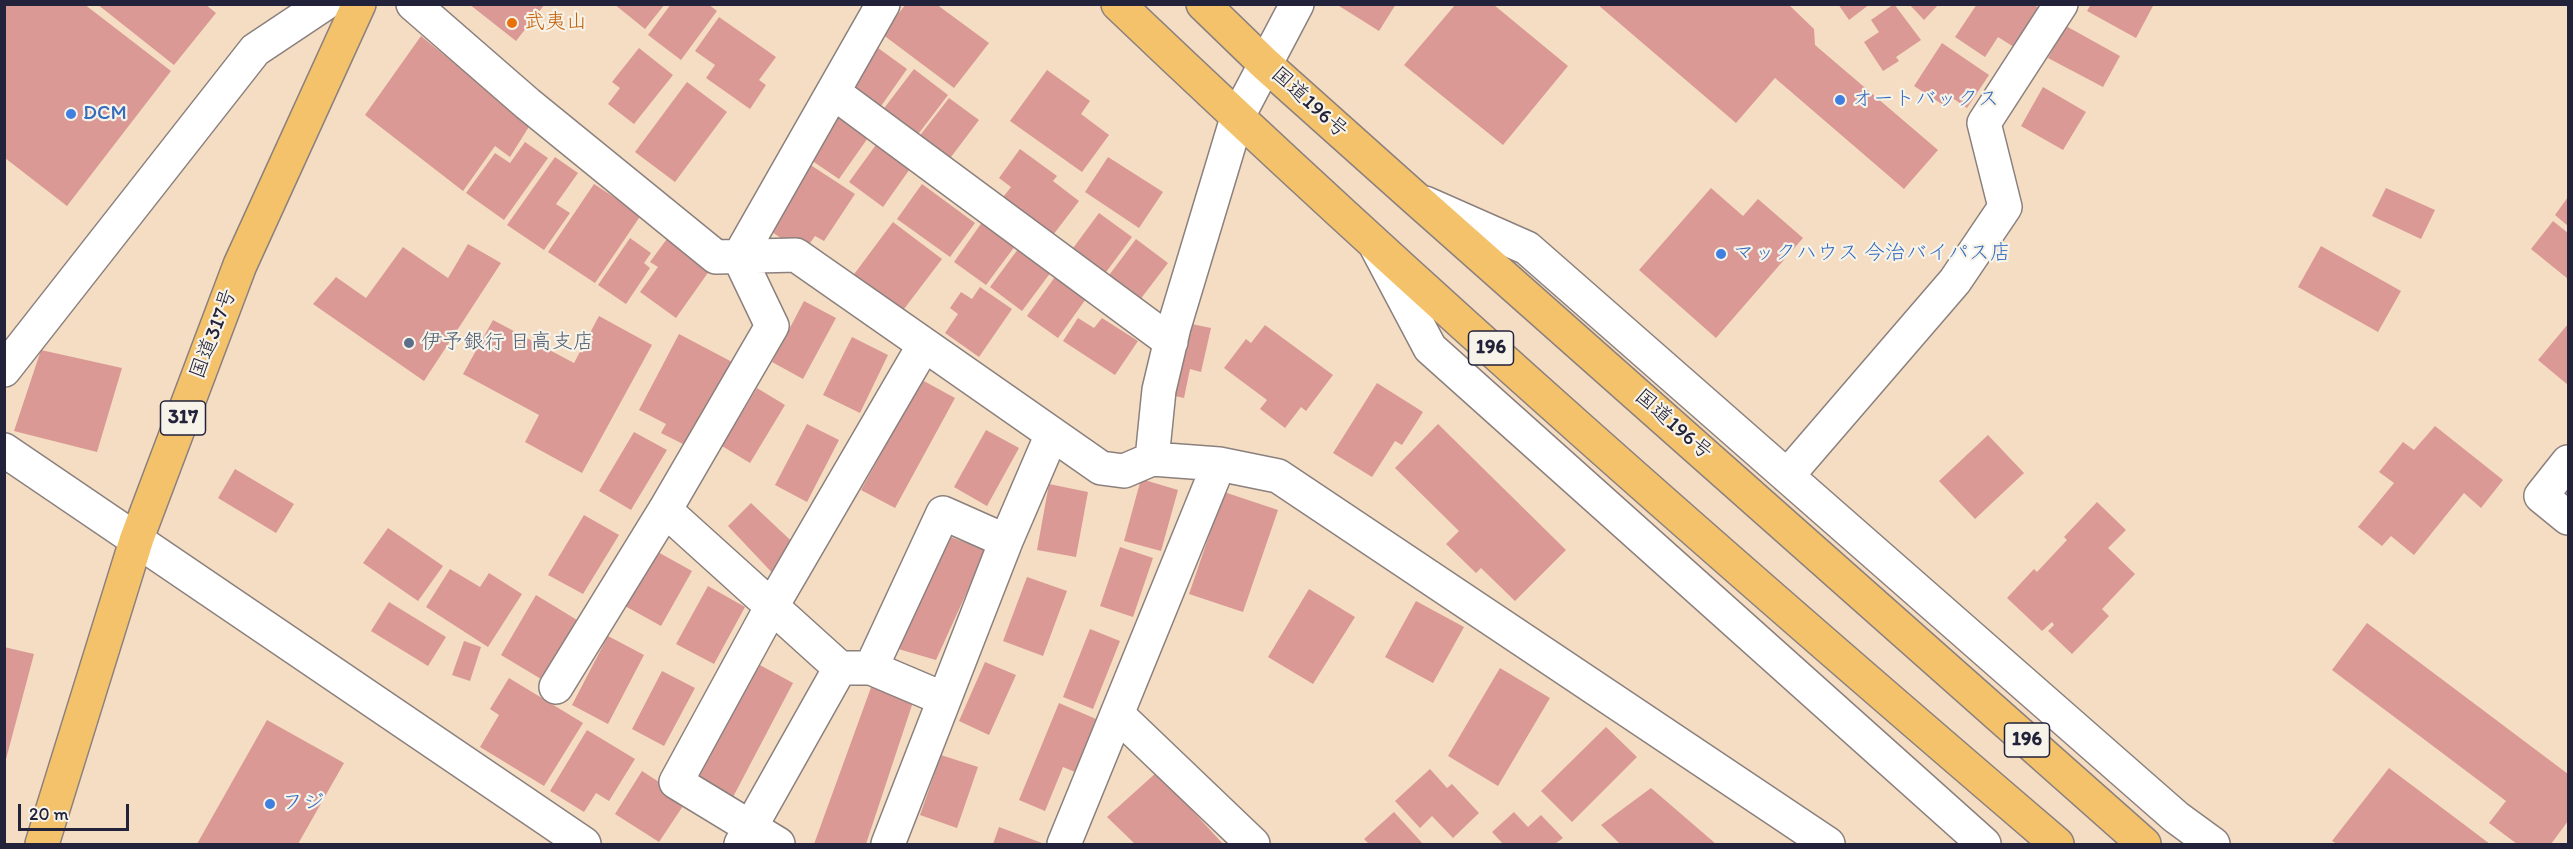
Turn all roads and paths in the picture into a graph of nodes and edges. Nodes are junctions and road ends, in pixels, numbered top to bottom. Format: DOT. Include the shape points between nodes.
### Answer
graph roads {
  1 [pos="324,4"];
  2 [pos="359,4"];
  3 [pos="413,4"];
  4 [pos="883,4"];
  5 [pos="1118,4"];
  6 [pos="1203,4"];
  7 [pos="1297,4"];
  8 [pos="2061,4"];
  9 [pos="1264,64"];
  10 [pos="833,92"];
  11 [pos="1237,118"];
  12 [pos="1415,198"];
  13 [pos="1376,246"];
  14 [pos="739,256"];
  15 [pos="1171,342"];
  16 [pos="924,345"];
  17 [pos="4,370"];
  18 [pos="1052,434"];
  19 [pos="4,450"];
  20 [pos="1152,459"];
  21 [pos="2568,462"];
  22 [pos="1219,464"];
  23 [pos="1787,476"];
  24 [pos="664,510"];
  25 [pos="2568,518"];
  26 [pos="137,538"];
  27 [pos="1006,541"];
  28 [pos="772,606"];
  29 [pos="855,668"];
  30 [pos="556,687"];
  31 [pos="944,699"];
  32 [pos="1117,714"];
  33 [pos="2176,817"];
  34 [pos="746,835"];
  35 [pos="1823,843"];
  36 [pos="42,844"];
  37 [pos="584,844"];
  38 [pos="778,844"];
  39 [pos="888,844"];
  40 [pos="1064,844"];
  41 [pos="1253,844"];
  42 [pos="1984,844"];
  43 [pos="2057,844"];
  44 [pos="2144,844"];
  45 [pos="2154,844"];
  46 [pos="2213,844"];
  1 -- 17 [label="street" via="255,50"];
  2 -- 26 [label="highway, 国道317号 / 317" via="240,265"];
  3 -- 14 [label="street" via="528,104 716,257"];
  4 -- 10 [label="street"];
  5 -- 11 [label="highway, 196"];
  6 -- 9 [label="highway, 国道196号 / 196"];
  7 -- 9 [label="street"];
  8 -- 23 [label="street" via="1984,123 2005,207 1955,281"];
  9 -- 11 [label="street"];
  9 -- 12 [label="highway, 国道196号 / 196"];
  10 -- 14 [label="street"];
  10 -- 15 [label="street"];
  11 -- 13 [label="highway, 196"];
  11 -- 15 [label="street"];
  12 -- 23 [label="street" via="1527,248"];
  12 -- 44 [label="highway, 国道196号 / 196"];
  13 -- 42 [label="street" via="1430,348"];
  13 -- 43 [label="highway, 196" via="1871,685"];
  14 -- 16 [label="street" via="796,255"];
  14 -- 24 [label="street" via="771,326"];
  15 -- 20 [label="street" via="1159,390"];
  16 -- 18 [label="street"];
  16 -- 28 [label="street"];
  18 -- 20 [label="street" via="1101,468 1124,471"];
  18 -- 27 [label="street"];
  19 -- 26 [label="street"];
  20 -- 22 [label="street"];
  21 -- 25 [label="street" via="2541,496"];
  22 -- 32 [label="street"];
  22 -- 35 [label="street" via="1278,476"];
  23 -- 33 [label="street"];
  24 -- 28 [label="street"];
  24 -- 30 [label="street"];
  26 -- 36 [label="highway, 国道317号 / 317"];
  26 -- 37 [label="street"];
  27 -- 29 [label="street" via="943,513"];
  27 -- 31 [label="street"];
  28 -- 29 [label="street"];
  28 -- 34 [label="street" via="676,782"];
  29 -- 31 [label="street"];
  29 -- 34 [label="street"];
  31 -- 39 [label="street"];
  32 -- 40 [label="street"];
  32 -- 41 [label="street"];
  33 -- 45 [label="street"];
  33 -- 46 [label="street"];
  34 -- 38 [label="street"];
}
